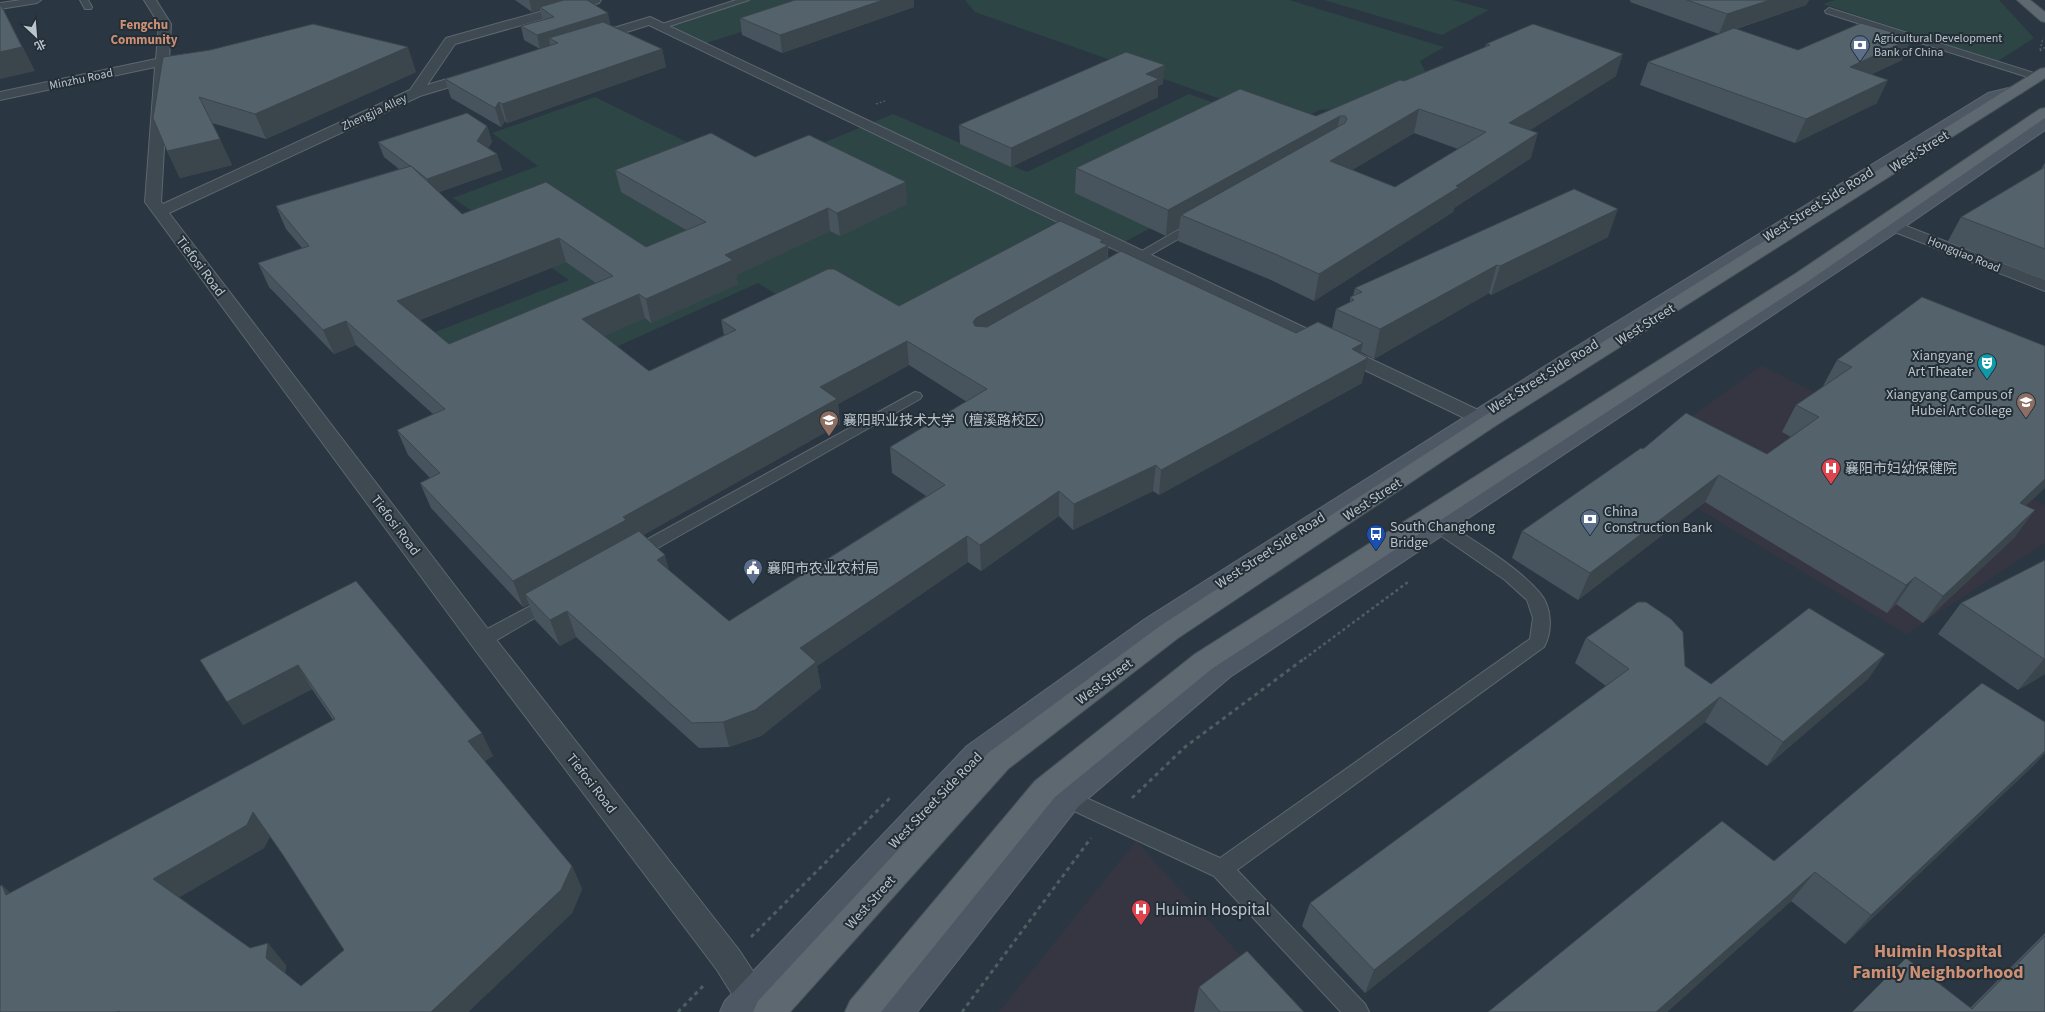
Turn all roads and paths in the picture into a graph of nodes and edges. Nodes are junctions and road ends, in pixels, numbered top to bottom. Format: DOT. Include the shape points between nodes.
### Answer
graph roads {
  1 [pos="36,0"];
  2 [pos="150,0"];
  3 [pos="595,0"];
  4 [pos="745,0"];
  5 [pos="2023,0"];
  6 [pos="0,6"];
  7 [pos="1829,11"];
  8 [pos="2045,18"];
  9 [pos="661,26"];
  10 [pos="574,44"];
  11 [pos="162,62"];
  12 [pos="491,70"];
  13 [pos="2041,75"];
  14 [pos="2017,90"];
  15 [pos="415,93"];
  16 [pos="0,96"];
  17 [pos="2045,112"];
  18 [pos="2045,123"];
  19 [pos="160,211"];
  20 [pos="1208,217"];
  21 [pos="1889,224"];
  22 [pos="1140,256"];
  23 [pos="1120,268"];
  24 [pos="2045,286"];
  25 [pos="915,396"];
  26 [pos="1483,420"];
  27 [pos="1433,522"];
  28 [pos="618,564"];
  29 [pos="563,594"];
  30 [pos="482,640"];
  31 [pos="1068,799"];
  32 [pos="1222,869"];
  33 [pos="757,1004"];
  34 [pos="736,1012"];
  35 [pos="769,1012"];
  36 [pos="861,1012"];
  37 [pos="897,1012"];
  38 [pos="1357,1012"];
  1 -- 6 [label="lane"];
  2 -- 11 [label="street, Tiefosi Road" via="165,24"];
  3 -- 15 [label="street, Zhengjia Alley" via="450,40"];
  4 -- 9 [label="lane"];
  5 -- 8 [label="main road"];
  7 -- 13 [label="lane"];
  9 -- 10 [label="street" via="650,21"];
  9 -- 22 [label="street"];
  11 -- 16 [label="street, Minzhu Road"];
  11 -- 19 [label="street, Tiefosi Road" via="154,202"];
  12 -- 15 [label="street"];
  13 -- 14 [label="main road"];
  14 -- 26 [label="street, West Street Side Road" via="1993,96"];
  15 -- 19 [label="street, Zhengjia Alley"];
  17 -- 21 [label="main road"];
  18 -- 21 [label="street"];
  19 -- 30 [label="street, Tiefosi Road"];
  20 -- 22 [label="lane"];
  21 -- 24 [label="street, Hongqiao Road"];
  21 -- 27 [label="street"];
  22 -- 23 [label="lane"];
  22 -- 26 [label="street"];
  25 -- 28 [label="lane"];
  26 -- 33 [label="street, West Street Side Road" via="1154,624 977,754"];
  26 -- 35 [label="main road, West Street" via="1169,632 998,761"];
  27 -- 31 [label="street" via="1221,670"];
  27 -- 32 [label="lane" via="1511,576 1534,597 1542,618 1538,642"];
  27 -- 36 [label="main road" via="1204,661 1045,788"];
  29 -- 30 [label="lane"];
  30 -- 33 [label="street, Tiefosi Road" via="728,960"];
  31 -- 32 [label="lane"];
  31 -- 37 [label="street"];
  32 -- 38 [label="lane"];
  33 -- 34 [label="street, West Street Side Road"];
}
